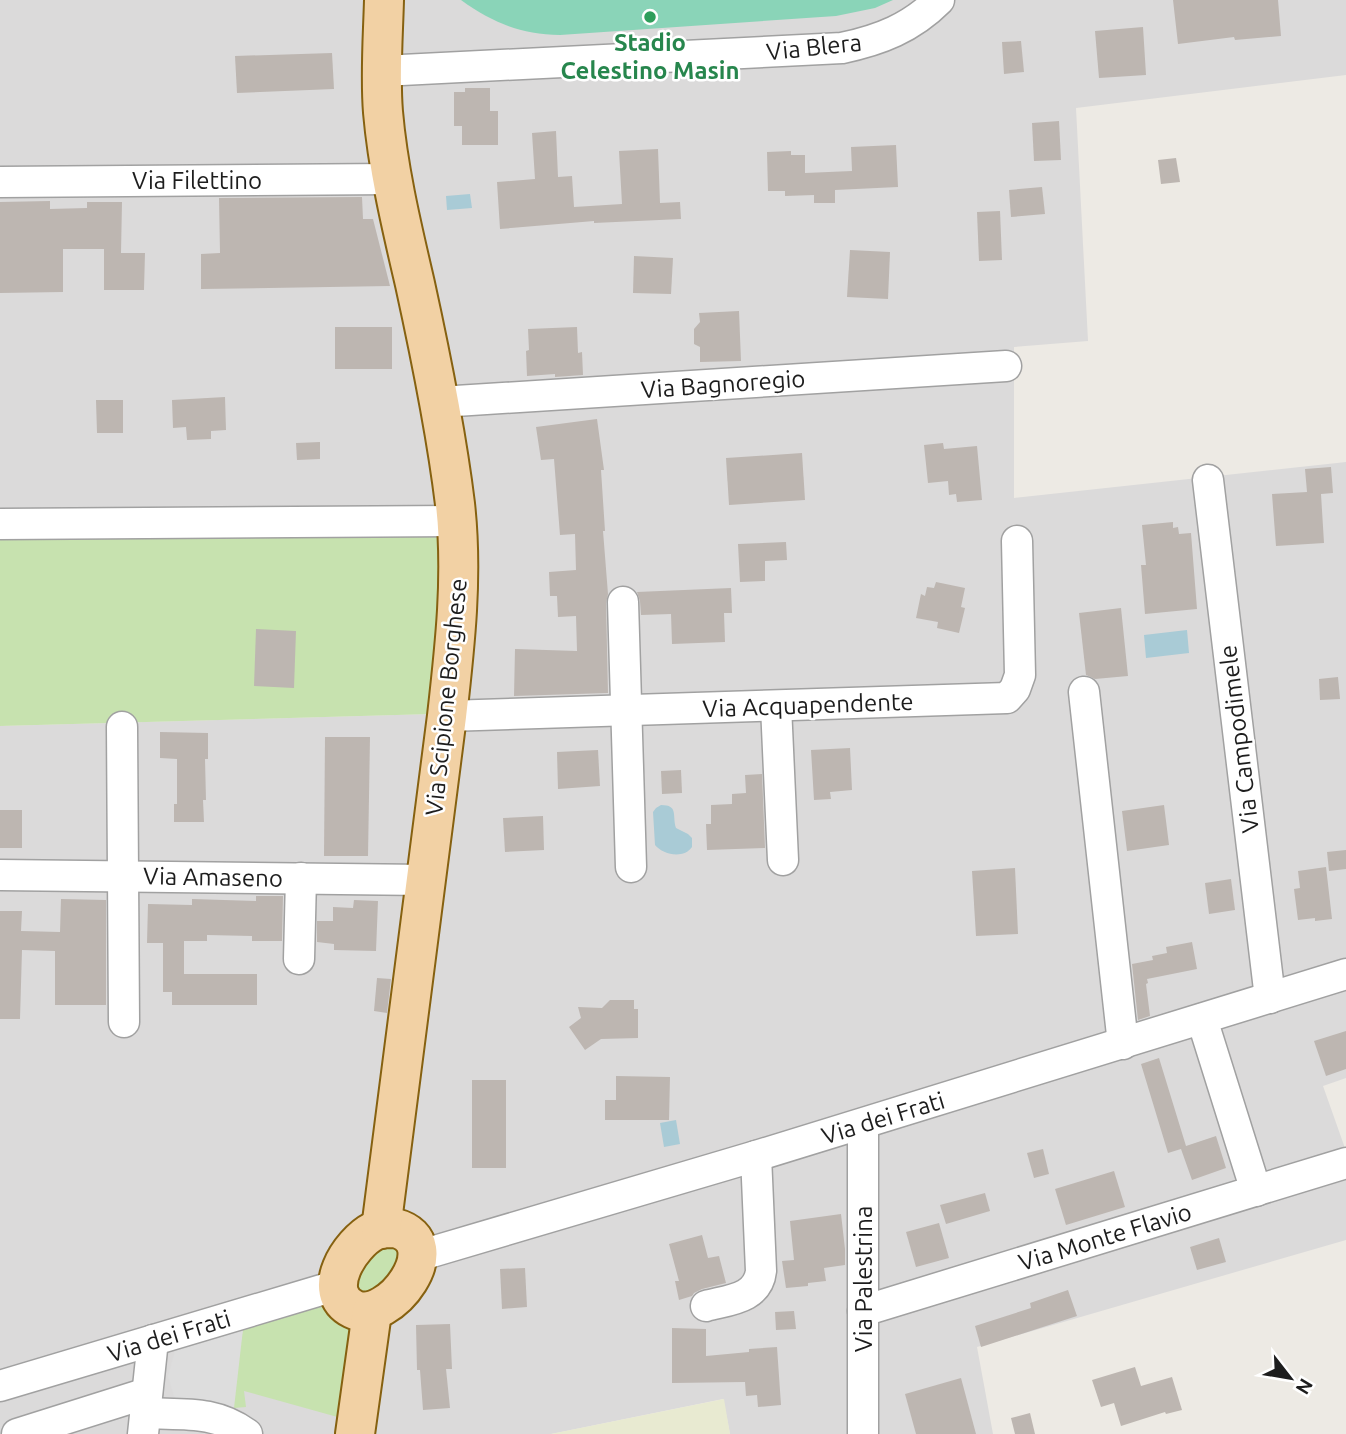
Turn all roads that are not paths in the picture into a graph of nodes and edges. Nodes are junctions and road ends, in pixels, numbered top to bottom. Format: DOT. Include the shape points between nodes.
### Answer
graph roads {
  1 [pos="384,0"];
  2 [pos="939,0"];
  3 [pos="382,71"];
  4 [pos="393,179"];
  5 [pos="0,182"];
  6 [pos="1006,366"];
  7 [pos="440,402"];
  8 [pos="1208,480"];
  9 [pos="456,521"];
  10 [pos="0,524"];
  11 [pos="1017,541"];
  12 [pos="623,602"];
  13 [pos="1084,692"];
  14 [pos="776,706"];
  15 [pos="625,710"];
  16 [pos="447,716"];
  17 [pos="122,727"];
  18 [pos="783,860"];
  19 [pos="631,867"];
  20 [pos="0,875"];
  21 [pos="123,876"];
  22 [pos="301,878"];
  23 [pos="426,880"];
  24 [pos="299,959"];
  25 [pos="1346,974"];
  26 [pos="1270,998"];
  27 [pos="1202,1019"];
  28 [pos="124,1022"];
  29 [pos="1123,1044"];
  30 [pos="863,1124"];
  31 [pos="756,1156"];
  32 [pos="1346,1163"];
  33 [pos="1256,1191"];
  34 [pos="381,1229"];
  35 [pos="418,1256"];
  36 [pos="338,1285"];
  37 [pos="706,1306"];
  38 [pos="863,1311"];
  39 [pos="372,1312"];
  40 [pos="153,1340"];
  41 [pos="0,1386"];
  42 [pos="145,1413"];
  43 [pos="17,1434"];
  44 [pos="247,1434"];
  45 [pos="355,1434"];
  46 [pos="863,1434"];
  1 -- 3 [label="main road, Via Scipione Borghese"];
  2 -- 3 [label="street, Via Blera" via="898,31 842,48"];
  3 -- 4 [label="main road, Via Scipione Borghese"];
  4 -- 5 [label="street, Via Filettino"];
  4 -- 7 [label="main road, Via Scipione Borghese"];
  6 -- 7 [label="street, Via Bagnoregio"];
  7 -- 9 [label="main road, Via Scipione Borghese"];
  8 -- 26 [label="street, Via Campodimele"];
  9 -- 10 [label="street"];
  9 -- 16 [label="main road, Via Scipione Borghese" via="458,603"];
  11 -- 14 [label="street, Via Acquapendente" via="1020,676 1007,698"];
  12 -- 15 [label="street"];
  13 -- 29 [label="street"];
  14 -- 15 [label="street, Via Acquapendente"];
  14 -- 18 [label="street"];
  15 -- 16 [label="street, Via Acquapendente"];
  15 -- 19 [label="street"];
  16 -- 23 [label="main road, Via Scipione Borghese"];
  17 -- 21 [label="street"];
  20 -- 21 [label="street, Via Amaseno"];
  21 -- 22 [label="street, Via Amaseno"];
  21 -- 28 [label="street"];
  22 -- 23 [label="street, Via Amaseno"];
  22 -- 24 [label="street"];
  23 -- 34 [label="main road, Via Scipione Borghese"];
  25 -- 26 [label="street, Via dei Frati"];
  26 -- 27 [label="street, Via dei Frati"];
  27 -- 29 [label="street, Via dei Frati"];
  27 -- 33 [label="street"];
  29 -- 30 [label="street, Via dei Frati"];
  30 -- 31 [label="street, Via dei Frati"];
  30 -- 38 [label="street, Via Palestrina"];
  31 -- 35 [label="street, Via dei Frati"];
  31 -- 37 [label="street" via="760,1280 746,1295"];
  32 -- 33 [label="street, Via Monte Flavio"];
  33 -- 38 [label="street, Via Monte Flavio"];
  34 -- 35 [label="main road" via="409,1233"];
  34 -- 36 [label="main road" via="353,1250"];
  35 -- 39 [label="main road" via="400,1291"];
  36 -- 39 [label="main road" via="346,1305"];
  36 -- 40 [label="street, Via dei Frati"];
  38 -- 46 [label="street, Via Palestrina"];
  39 -- 45 [label="main road"];
  40 -- 41 [label="street, Via dei Frati"];
  40 -- 42 [label="street"];
  42 -- 43 [label="street"];
  42 -- 44 [label="street" via="214,1417"];
}
